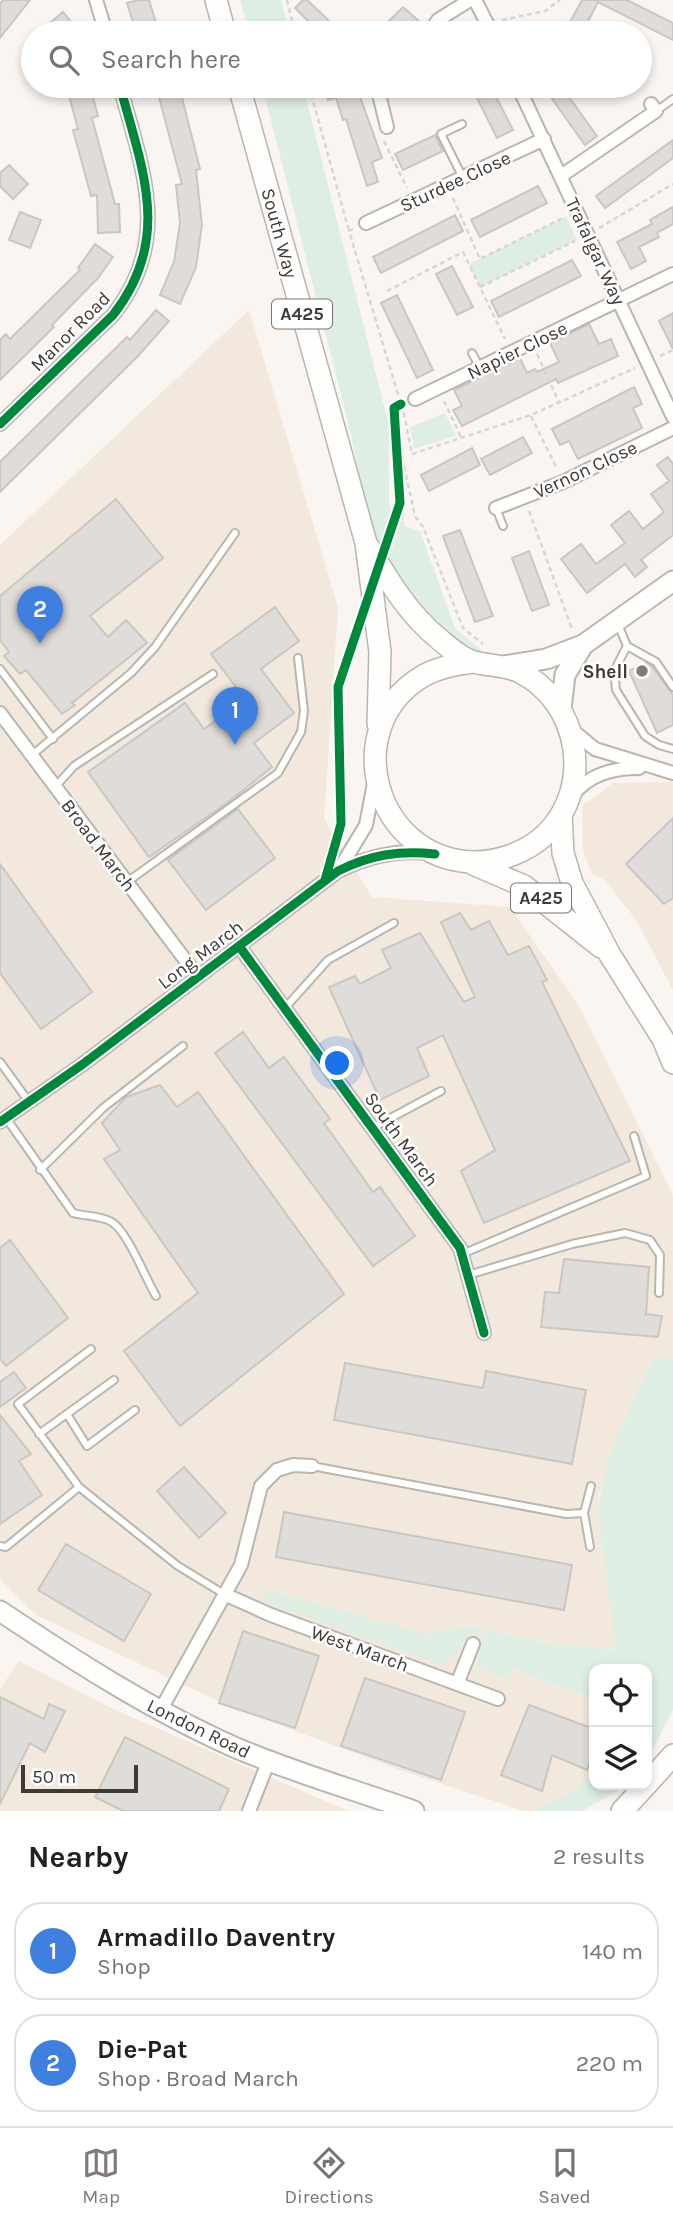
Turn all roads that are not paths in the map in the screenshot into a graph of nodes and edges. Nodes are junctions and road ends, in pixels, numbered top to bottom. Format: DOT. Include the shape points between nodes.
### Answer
graph roads {
  1 [pos="96,0"];
  2 [pos="216,0"];
  3 [pos="470,0"];
  4 [pos="475,0"];
  5 [pos="102,21"];
  6 [pos="222,21"];
  7 [pos="437,21"];
  8 [pos="486,21"];
  9 [pos="123,98"];
  10 [pos="242,98"];
  11 [pos="380,98"];
  12 [pos="524,98"];
  13 [pos="673,99"];
  14 [pos="653,107"];
  15 [pos="462,124"];
  16 [pos="387,127"];
  17 [pos="544,139"];
  18 [pos="561,176"];
  19 [pos="463,178"];
  20 [pos="366,223"];
  21 [pos="673,274"];
  22 [pos="619,300"];
  23 [pos="472,353"];
  24 [pos="480,368"];
  25 [pos="415,399"];
  26 [pos="673,417"];
  27 [pos="0,424"];
  28 [pos="673,428"];
  29 [pos="496,508"];
  30 [pos="503,526"];
  31 [pos="235,533"];
  32 [pos="366,543"];
  33 [pos="673,581"];
  34 [pos="616,619"];
  35 [pos="578,639"];
  36 [pos="627,646"];
  37 [pos="480,654"];
  38 [pos="298,658"];
  39 [pos="504,666"];
  40 [pos="0,669"];
  41 [pos="213,674"];
  42 [pos="673,687"];
  43 [pos="0,713"];
  44 [pos="565,717"];
  45 [pos="53,738"];
  46 [pos="377,740"];
  47 [pos="673,749"];
  48 [pos="31,756"];
  49 [pos="667,770"];
  50 [pos="375,775"];
  51 [pos="55,787"];
  52 [pos="565,807"];
  53 [pos="435,854"];
  54 [pos="461,862"];
  55 [pos="338,871"];
  56 [pos="127,882"];
  57 [pos="394,923"];
  58 [pos="239,946"];
  59 [pos="610,955"];
  60 [pos="198,976"];
  61 [pos="285,1008"];
  62 [pos="183,1046"];
  63 [pos="0,1062"];
  64 [pos="673,1063"];
  65 [pos="441,1091"];
  66 [pos="29,1102"];
  67 [pos="3,1120"];
  68 [pos="372,1128"];
  69 [pos="634,1136"];
  70 [pos="40,1170"];
  71 [pos="462,1254"];
  72 [pos="468,1275"];
  73 [pos="659,1293"];
  74 [pos="156,1296"];
  75 [pos="484,1333"];
  76 [pos="92,1349"];
  77 [pos="114,1380"];
  78 [pos="135,1410"];
  79 [pos="67,1414"];
  80 [pos="39,1434"];
  81 [pos="312,1466"];
  82 [pos="591,1486"];
  83 [pos="79,1487"];
  84 [pos="584,1513"];
  85 [pos="2,1545"];
  86 [pos="590,1546"];
  87 [pos="225,1594"];
  88 [pos="0,1611"];
  89 [pos="473,1644"];
  90 [pos="457,1684"];
  91 [pos="498,1699"];
  92 [pos="160,1711"];
  93 [pos="673,1755"];
  94 [pos="269,1760"];
  95 [pos="652,1779"];
  96 [pos="642,1790"];
  97 [pos="249,1811"];
  98 [pos="414,1811"];
  99 [pos="622,1811"];
  1 -- 5 [label="street"];
  2 -- 6 [label="main road"];
  3 -- 7 [label="street"];
  4 -- 8 [label="street"];
  9 -- 27 [label="street, Manor Road" via="145,183 145,261 113,315"];
  10 -- 32 [label="main road, South Way / A425"];
  11 -- 16 [label="street"];
  12 -- 17 [label="street, Trafalgar Way"];
  13 -- 14 [label="lane"];
  14 -- 18 [label="street"];
  15 -- 19 [label="lane" via="442,134"];
  17 -- 18 [label="street, Trafalgar Way"];
  17 -- 19 [label="street, Sturdee Close"];
  18 -- 22 [label="street, Trafalgar Way"];
  19 -- 20 [label="street, Sturdee Close"];
  21 -- 22 [label="street, Napier Close"];
  22 -- 24 [label="street, Napier Close"];
  22 -- 26 [label="street, Trafalgar Way"];
  23 -- 24 [label="lane"];
  24 -- 25 [label="street, Napier Close"];
  28 -- 29 [label="street, Vernon Close" via="563,482"];
  29 -- 30 [label="lane"];
  31 -- 45 [label="lane" via="155,647"];
  32 -- 37 [label="main road, South Way / A425" via="421,623 454,650"];
  32 -- 46 [label="main road, South Way / A425" via="380,652"];
  33 -- 34 [label="main road"];
  34 -- 35 [label="main road"];
  34 -- 36 [label="lane"];
  35 -- 39 [label="main road" via="546,659"];
  35 -- 44 [label="main road" via="565,675"];
  36 -- 42 [label="lane" via="656,662"];
  36 -- 47 [label="lane" via="614,671 616,690 645,736"];
  37 -- 39 [label="main road"];
  37 -- 46 [label="main road" via="423,677 402,694 386,715"];
  38 -- 56 [label="lane" via="304,711 301,732 278,773"];
  39 -- 44 [label="main road" via="536,682"];
  40 -- 45 [label="lane"];
  41 -- 51 [label="lane" via="74,766"];
  43 -- 48 [label="street, Broad March"];
  44 -- 49 [label="street" via="595,749"];
  44 -- 52 [label="main road" via="576,762"];
  45 -- 48 [label="lane"];
  46 -- 50 [label="main road"];
  48 -- 51 [label="street, Broad March"];
  49 -- 52 [label="street" via="609,771 584,783"];
  50 -- 53 [label="main road" via="395,822 413,841"];
  50 -- 55 [label="street, Long March" via="366,825"];
  51 -- 56 [label="street, Broad March"];
  52 -- 54 [label="main road" via="528,848 507,858"];
  52 -- 59 [label="main road, A425" via="562,853 568,873"];
  53 -- 54 [label="main road"];
  53 -- 55 [label="street, Long March" via="388,853"];
  54 -- 59 [label="main road, A425" via="493,870 524,886"];
  55 -- 58 [label="street, Long March"];
  56 -- 60 [label="street, Broad March"];
  57 -- 61 [label="lane" via="328,960"];
  58 -- 60 [label="street, Long March"];
  58 -- 61 [label="street, South March"];
  59 -- 64 [label="main road, A425"];
  60 -- 66 [label="street, Long March"];
  61 -- 68 [label="street, South March"];
  62 -- 70 [label="lane" via="103,1108"];
  63 -- 66 [label="lane"];
  65 -- 68 [label="lane"];
  66 -- 67 [label="street, Long March"];
  67 -- 70 [label="lane"];
  68 -- 71 [label="street, South March"];
  69 -- 71 [label="lane" via="646,1175"];
  70 -- 74 [label="lane" via="72,1213 110,1220 125,1234"];
  71 -- 72 [label="street, South March"];
  72 -- 73 [label="lane" via="625,1233 650,1240 660,1255"];
  72 -- 75 [label="street, South March"];
  76 -- 80 [label="lane, West March" via="18,1404"];
  77 -- 79 [label="lane"];
  78 -- 79 [label="lane" via="88,1446"];
  79 -- 80 [label="lane"];
  80 -- 83 [label="lane, West March"];
  81 -- 84 [label="lane" via="566,1514"];
  81 -- 87 [label="street" via="277,1470 261,1486 241,1565"];
  82 -- 84 [label="lane"];
  83 -- 85 [label="lane"];
  83 -- 87 [label="lane, West March" via="178,1566"];
  84 -- 86 [label="lane"];
  87 -- 90 [label="street, West March"];
  87 -- 92 [label="street"];
  88 -- 92 [label="main road, London Road"];
  89 -- 90 [label="street"];
  90 -- 91 [label="street, West March"];
  92 -- 94 [label="main road, London Road"];
  93 -- 95 [label="main road"];
  94 -- 97 [label="street"];
  94 -- 98 [label="main road, London Road"];
  96 -- 99 [label="main road"];
}
